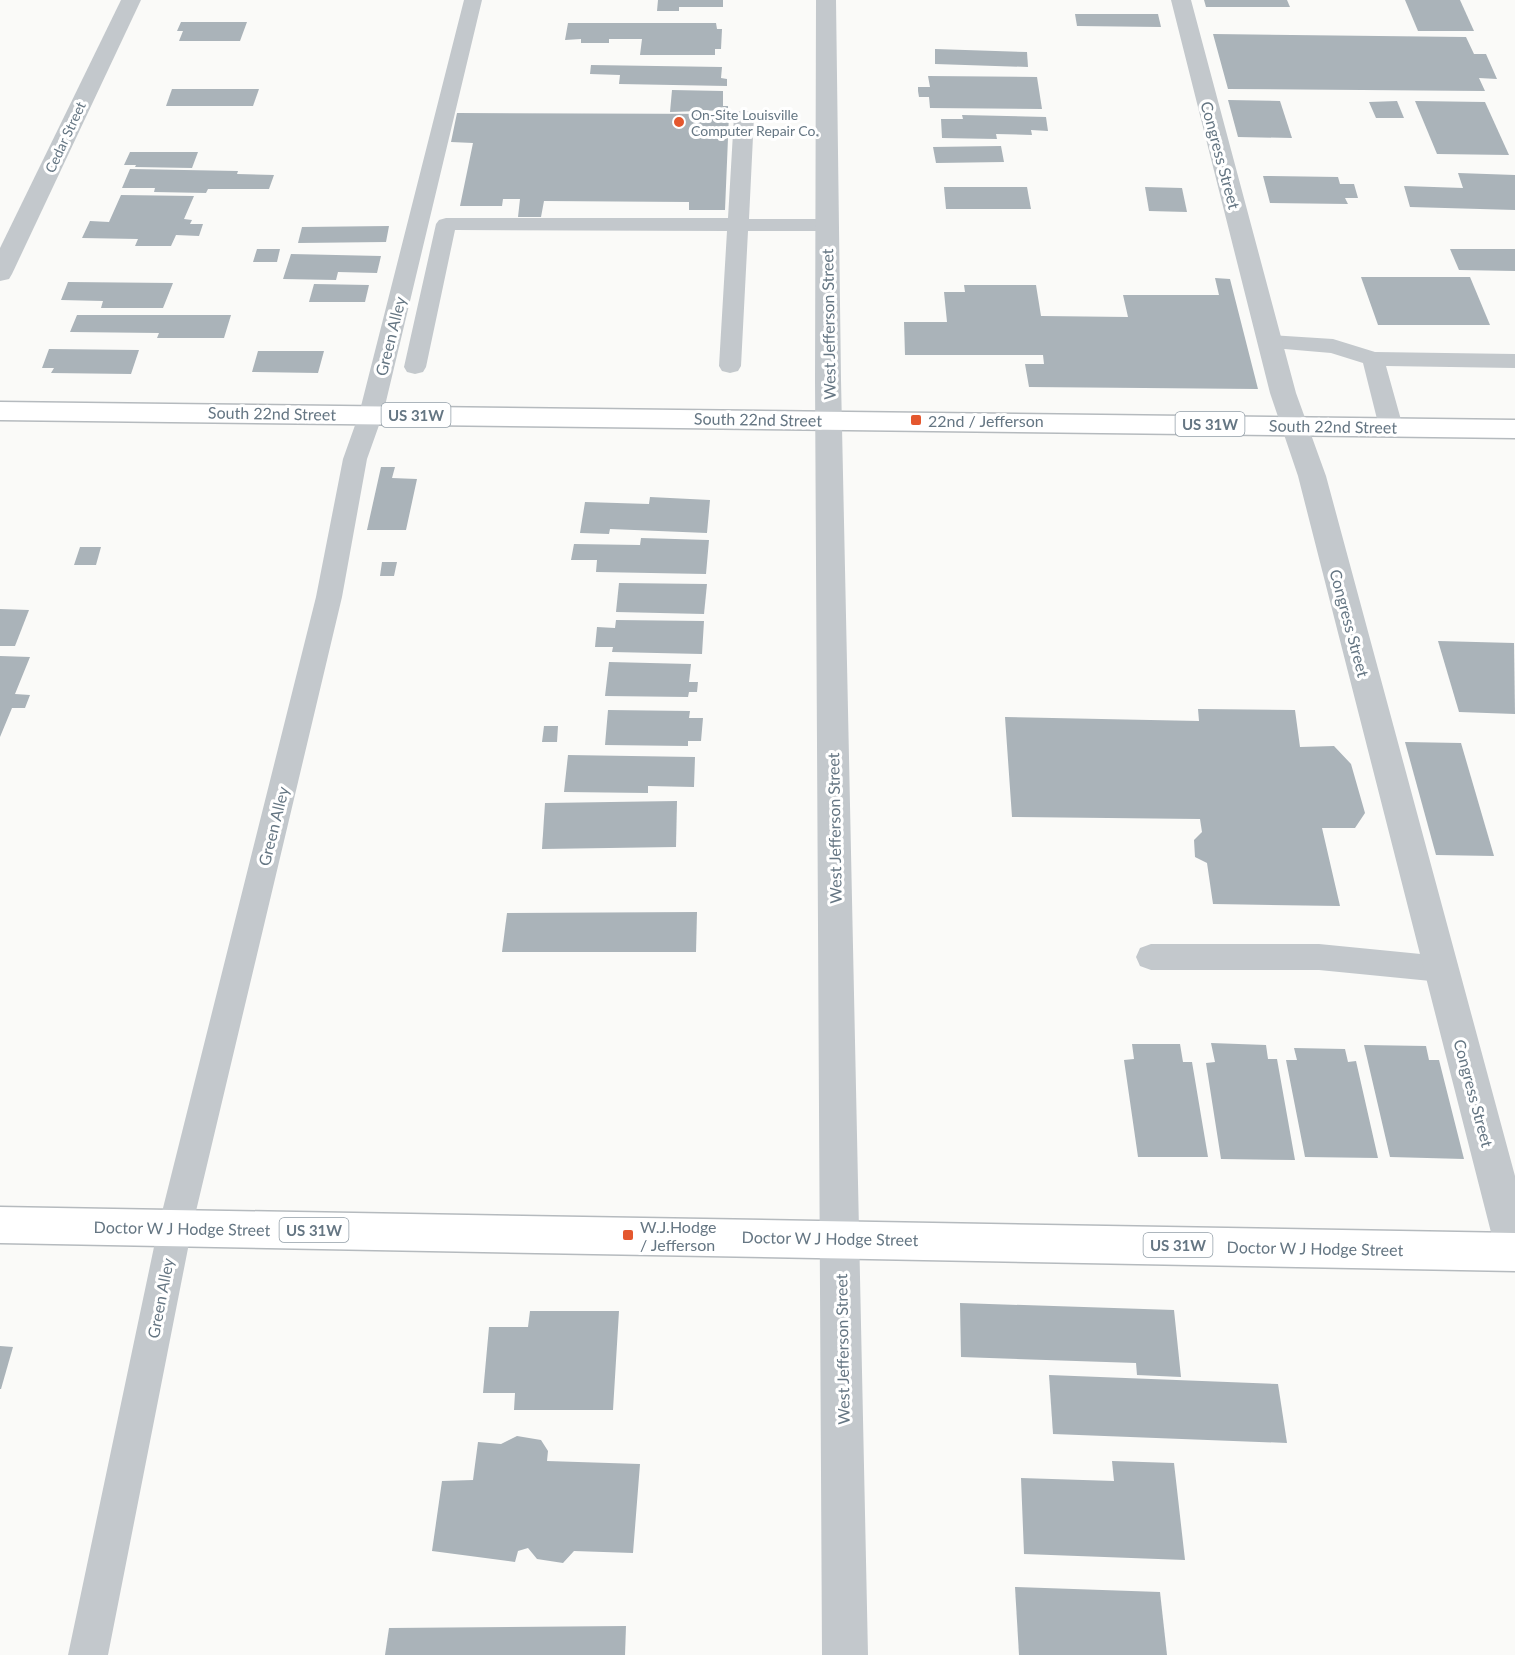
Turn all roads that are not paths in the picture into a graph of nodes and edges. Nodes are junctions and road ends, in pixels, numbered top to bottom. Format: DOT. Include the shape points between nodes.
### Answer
graph roads {
  1 [pos="131,0"];
  2 [pos="473,0"];
  3 [pos="826,0"];
  4 [pos="1181,0"];
  5 [pos="744,116"];
  6 [pos="738,225"];
  7 [pos="827,225"];
  8 [pos="0,274"];
  9 [pos="1270,342"];
  10 [pos="1372,359"];
  11 [pos="1515,361"];
  12 [pos="730,366"];
  13 [pos="415,367"];
  14 [pos="0,411"];
  15 [pos="371,414"];
  16 [pos="830,420"];
  17 [pos="1295,425"];
  18 [pos="1391,427"];
  19 [pos="1515,429"];
  20 [pos="1150,957"];
  21 [pos="1441,969"];
  22 [pos="0,1225"];
  23 [pos="175,1228"];
  24 [pos="841,1238"];
  25 [pos="1515,1250"];
  26 [pos="88,1655"];
  27 [pos="845,1655"];
  1 -- 8 [label="street, Cedar Street"];
  2 -- 15 [label="lane, Green Alley"];
  3 -- 7 [label="street, West Jefferson Street"];
  4 -- 9 [label="street, Congress Street"];
  5 -- 6 [label="lane"];
  6 -- 7 [label="lane"];
  6 -- 12 [label="lane"];
  6 -- 13 [label="lane" via="446,225"];
  7 -- 16 [label="street, West Jefferson Street"];
  9 -- 10 [label="lane" via="1333,346"];
  9 -- 17 [label="street, Congress Street"];
  10 -- 11 [label="lane"];
  10 -- 18 [label="lane"];
  14 -- 15 [label="main road, South 22nd Street / US 31W"];
  15 -- 16 [label="main road, South 22nd Street / US 31W"];
  15 -- 23 [label="lane, Green Alley" via="355,459 329,597"];
  16 -- 17 [label="main road, South 22nd Street / US 31W"];
  16 -- 24 [label="street, West Jefferson Street"];
  17 -- 18 [label="main road, South 22nd Street / US 31W"];
  17 -- 21 [label="street, Congress Street" via="1315,487"];
  18 -- 19 [label="main road, South 22nd Street / US 31W"];
  20 -- 21 [label="lane" via="1319,957"];
  21 -- 25 [label="street, Congress Street"];
  22 -- 23 [label="main road, Doctor W J Hodge Street / US 31W"];
  23 -- 24 [label="main road, Doctor W J Hodge Street / US 31W"];
  23 -- 26 [label="lane, Green Alley"];
  24 -- 25 [label="main road, Doctor W J Hodge Street / US 31W"];
  24 -- 27 [label="street, West Jefferson Street"];
}
